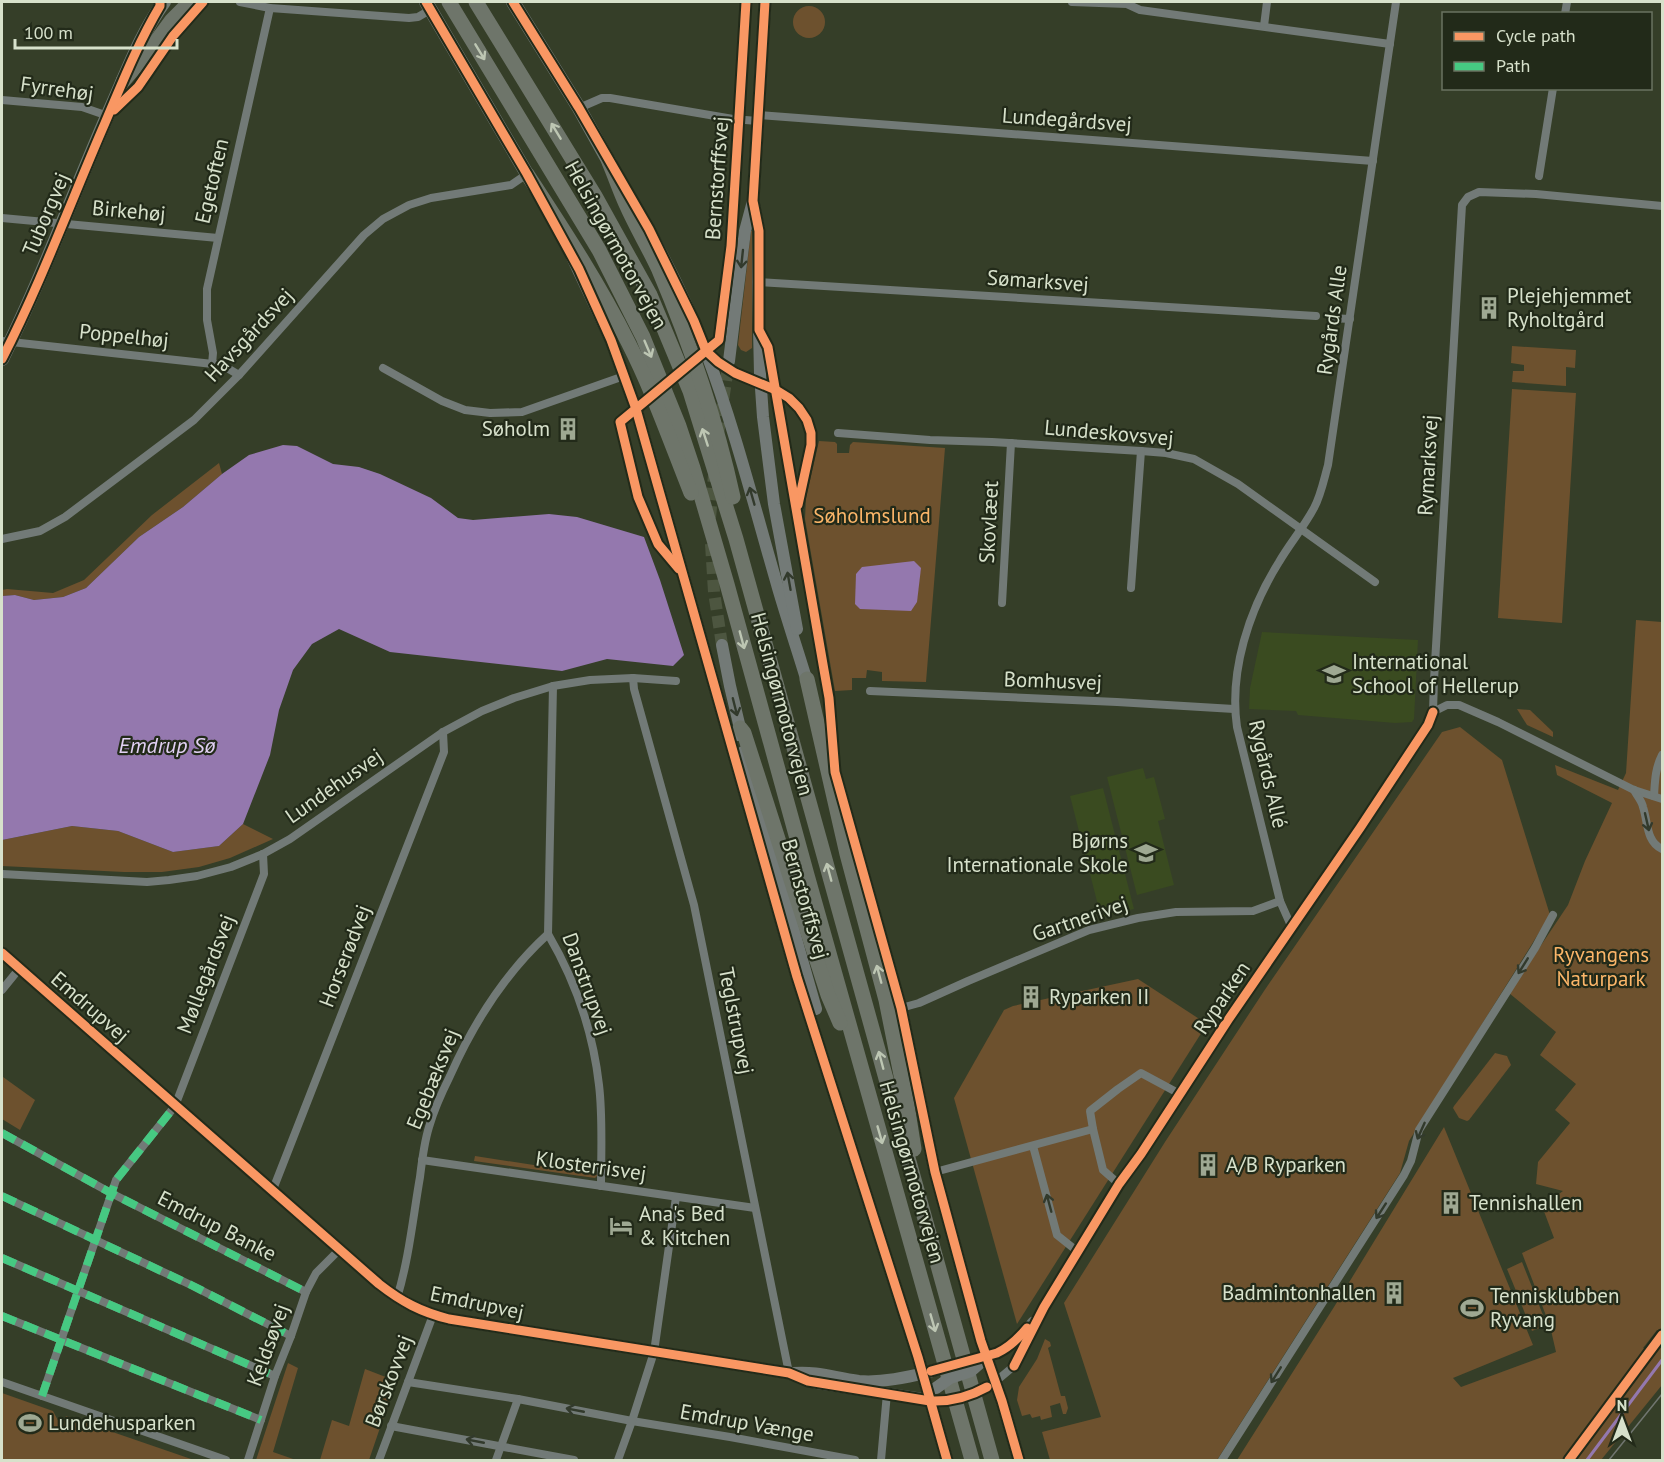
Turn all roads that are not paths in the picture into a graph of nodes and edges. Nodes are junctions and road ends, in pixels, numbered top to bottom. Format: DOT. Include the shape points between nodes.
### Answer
graph roads {
  1 [pos="190,2"];
  2 [pos="240,2"];
  3 [pos="449,2"];
  4 [pos="476,2"];
  5 [pos="513,2"];
  6 [pos="765,2"];
  7 [pos="1072,2"];
  8 [pos="1267,2"];
  9 [pos="1396,2"];
  10 [pos="158,3"];
  11 [pos="1127,3"];
  12 [pos="428,6"];
  13 [pos="270,8"];
  14 [pos="1264,26"];
  15 [pos="1390,44"];
  16 [pos="123,81"];
  17 [pos="1553,90"];
  18 [pos="2,100"];
  19 [pos="579,108"];
  20 [pos="108,116"];
  21 [pos="758,118"];
  22 [pos="1373,161"];
  23 [pos="609,162"];
  24 [pos="527,174"];
  25 [pos="1539,176"];
  26 [pos="753,201"];
  27 [pos="1662,206"];
  28 [pos="2,218"];
  29 [pos="62,223"];
  30 [pos="218,238"];
  31 [pos="758,282"];
  32 [pos="1316,316"];
  33 [pos="1330,318"];
  34 [pos="1350,319"];
  35 [pos="6,342"];
  36 [pos="2,359"];
  37 [pos="729,361"];
  38 [pos="212,364"];
  39 [pos="383,368"];
  40 [pos="239,375"];
  41 [pos="624,376"];
  42 [pos="838,433"];
  43 [pos="1011,443"];
  44 [pos="1141,451"];
  45 [pos="1300,530"];
  46 [pos="2,539"];
  47 [pos="1375,582"];
  48 [pos="727,584"];
  49 [pos="1131,588"];
  50 [pos="1002,603"];
  51 [pos="757,614"];
  52 [pos="1249,626"];
  53 [pos="722,645"];
  54 [pos="633,678"];
  55 [pos="807,680"];
  56 [pos="676,681"];
  57 [pos="553,686"];
  58 [pos="870,692"];
  59 [pos="1234,709"];
  60 [pos="1433,712"];
  61 [pos="740,728"];
  62 [pos="443,732"];
  63 [pos="1662,755"];
  64 [pos="1634,790"];
  65 [pos="1658,798"];
  66 [pos="1662,849"];
  67 [pos="263,854"];
  68 [pos="2,874"];
  69 [pos="1280,901"];
  70 [pos="1552,915"];
  71 [pos="1292,928"];
  72 [pos="548,934"];
  73 [pos="2,953"];
  74 [pos="20,969"];
  75 [pos="2,990"];
  76 [pos="901,1008"];
  77 [pos="864,1079"];
  78 [pos="1180,1094"];
  79 [pos="175,1106"];
  80 [pos="1093,1129"];
  81 [pos="2,1133"];
  82 [pos="1033,1146"];
  83 [pos="422,1160"];
  84 [pos="857,1164"];
  85 [pos="934,1172"];
  86 [pos="1119,1184"];
  87 [pos="602,1186"];
  88 [pos="272,1192"];
  89 [pos="111,1193"];
  90 [pos="2,1196"];
  91 [pos="676,1197"];
  92 [pos="755,1208"];
  93 [pos="924,1217"];
  94 [pos="94,1240"];
  95 [pos="339,1250"];
  96 [pos="1077,1251"];
  97 [pos="2,1258"];
  98 [pos="77,1290"];
  99 [pos="306,1292"];
  100 [pos="397,1298"];
  101 [pos="1044,1307"];
  102 [pos="433,1315"];
  103 [pos="2,1316"];
  104 [pos="291,1336"];
  105 [pos="62,1340"];
  106 [pos="654,1352"];
  107 [pos="982,1359"];
  108 [pos="927,1372"];
  109 [pos="789,1373"];
  110 [pos="275,1376"];
  111 [pos="896,1378"];
  112 [pos="2,1382"];
  113 [pos="408,1382"];
  114 [pos="991,1384"];
  115 [pos="887,1393"];
  116 [pos="42,1396"];
  117 [pos="518,1399"];
  118 [pos="935,1401"];
  119 [pos="261,1420"];
  120 [pos="632,1421"];
  121 [pos="391,1426"];
  122 [pos="500,1446"];
  123 [pos="971,1459"];
  124 [pos="226,1461"];
  125 [pos="248,1461"];
  126 [pos="379,1461"];
  127 [pos="495,1461"];
  128 [pos="574,1461"];
  129 [pos="618,1461"];
  130 [pos="855,1461"];
  131 [pos="881,1461"];
  132 [pos="947,1461"];
  133 [pos="992,1461"];
  134 [pos="1019,1461"];
  135 [pos="1222,1461"];
  1 -- 16 [label="highway"];
  2 -- 13 [label="street"];
  3 -- 48 [label="highway, Helsingørmotorvejen, one-way" via="599,250 643,337 682,437"];
  51 -- 4 [label="highway, Helsingørmotorvejen, one-way" via="690,391 650,295 595,196"];
  5 -- 19 [label="main road"];
  6 -- 21 [label="street, Bernstorffsvej"];
  7 -- 11 [label="street"];
  8 -- 14 [label="street"];
  9 -- 15 [label="street, Rygårds Alle"];
  10 -- 16 [label="main road, Tuborgvej"];
  11 -- 14 [label="street" via="1140,10"];
  12 -- 13 [label="street" via="418,17 409,18"];
  12 -- 24 [label="main road"];
  13 -- 30 [label="street, Egetoften"];
  14 -- 15 [label="street"];
  15 -- 22 [label="street, Rygårds Alle"];
  16 -- 20 [label="main road, Tuborgvej"];
  17 -- 25 [label="street"];
  18 -- 20 [label="street, Fyrrehøj" via="82,107"];
  19 -- 21 [label="street, Lundegårdsvej" via="610,98 733,119"];
  19 -- 23 [label="main road"];
  20 -- 29 [label="main road, Tuborgvej"];
  21 -- 22 [label="street, Lundegårdsvej"];
  21 -- 26 [label="street, Bernstorffsvej"];
  22 -- 34 [label="street, Rygårds Alle"];
  23 -- 51 [label="highway" via="658,269 712,416"];
  55 -- 23 [label="street, one-way" via="706,351 650,229"];
  24 -- 40 [label="street, Havsgårdsvej" via="511,184 431,198 383,219 364,235"];
  24 -- 41 [label="street" via="583,278"];
  24 -- 48 [label="highway" via="585,264 650,388"];
  26 -- 31 [label="street, Bernstorffsvej" via="759,231"];
  26 -- 37 [label="street, Bernstorffsvej, one-way" via="745,231"];
  27 -- 60 [label="street, Rymarksvej" via="1479,192 1462,205"];
  28 -- 29 [label="street, Birkehøj"];
  29 -- 30 [label="street, Birkehøj"];
  29 -- 35 [label="main road, Tuborgvej"];
  30 -- 38 [label="street, Egetoften" via="206,305"];
  31 -- 32 [label="street, Sømarksvej"];
  55 -- 31 [label="street, Bernstorffsvej, one-way" via="768,461 760,375"];
  33 -- 34 [label="street"];
  34 -- 45 [label="street, Rygårds Alle" via="1328,465 1314,508"];
  35 -- 36 [label="main road, Tuborgvej"];
  35 -- 38 [label="street, Poppelhøj"];
  38 -- 40 [label="street, Poppelhøj"];
  39 -- 41 [label="street" via="442,401 465,410 490,413 522,411"];
  40 -- 46 [label="street, Havsgårdsvej" via="194,420 65,517 40,531"];
  41 -- 84 [label="street" via="797,977"];
  42 -- 43 [label="street, Lundeskovsvej"];
  43 -- 44 [label="street, Lundeskovsvej"];
  43 -- 50 [label="street, Skovlæet"];
  44 -- 45 [label="street, Lundeskovsvej" via="1194,459 1238,484"];
  44 -- 49 [label="street"];
  45 -- 47 [label="street, Lundeskovsvej"];
  45 -- 52 [label="street, Rygårds Alle" via="1278,562"];
  48 -- 77 [label="highway, Helsingørmotorvejen, one-way"];
  93 -- 51 [label="highway, Helsingørmotorvejen, one-way"];
  52 -- 59 [label="street, Rygårds Allé"];
  53 -- 61 [label="street, Bernstorffsvej, one-way"];
  54 -- 56 [label="street, Lundehusvej"];
  54 -- 57 [label="street, Lundehusvej"];
  54 -- 92 [label="street, Teglstrupvej" via="694,905"];
  55 -- 76 [label="street"];
  93 -- 55 [label="highway, one-way" via="894,1036"];
  57 -- 62 [label="street, Lundehusvej" via="482,711"];
  57 -- 72 [label="street, Danstrupvej"];
  58 -- 59 [label="street, Bomhusvej"];
  59 -- 69 [label="street, Rygårds Allé"];
  60 -- 64 [label="street" via="1447,705 1459,705"];
  60 -- 71 [label="street, Ryparken"];
  61 -- 77 [label="highway" via="828,995"];
  61 -- 84 [label="street, Bernstorffsvej" via="738,734"];
  62 -- 67 [label="street, Lundehusvej"];
  62 -- 88 [label="street, Horserødvej" via="444,752"];
  63 -- 65 [label="street" via="1655,775"];
  64 -- 65 [label="street"];
  64 -- 66 [label="street, one-way" via="1643,805 1651,840"];
  67 -- 68 [label="street, Lundehusvej" via="197,876 147,882"];
  67 -- 79 [label="street, Møllegårdsvej" via="264,874"];
  69 -- 71 [label="street, Rygårds Allé"];
  69 -- 76 [label="street, Gartnerivej" via="1253,911 1176,912 1089,930"];
  70 -- 135 [label="street, one-way" via="1419,1130 1404,1175"];
  71 -- 78 [label="street, Ryparken"];
  72 -- 83 [label="street, Egebæksvej" via="504,981 479,1016 445,1085 429,1126"];
  72 -- 87 [label="street, Danstrupvej" via="562,957 590,1034 599,1085"];
  73 -- 74 [label="street, Emdrupvej"];
  74 -- 75 [label="street"];
  74 -- 79 [label="street, Emdrupvej"];
  76 -- 85 [label="street"];
  77 -- 123 [label="highway, Helsingørmotorvejen, one-way"];
  78 -- 80 [label="street" via="1141,1073 1090,1112"];
  78 -- 86 [label="street, Ryparken"];
  79 -- 88 [label="street, Emdrupvej"];
  79 -- 89 [label="street" via="116,1180"];
  80 -- 82 [label="street"];
  80 -- 86 [label="street" via="1103,1170"];
  81 -- 89 [label="street, Emdrup Banke"];
  82 -- 85 [label="street"];
  96 -- 82 [label="street, one-way" via="1057,1235"];
  83 -- 87 [label="street, Klosterrisvej"];
  83 -- 100 [label="street, Egebæksvej" via="405,1272"];
  84 -- 108 [label="street"];
  85 -- 107 [label="street"];
  86 -- 96 [label="street, Ryparken"];
  87 -- 91 [label="street, Klosterrisvej"];
  88 -- 95 [label="street, Emdrupvej"];
  89 -- 94 [label="street"];
  89 -- 99 [label="street, Emdrup Banke"];
  90 -- 94 [label="street"];
  91 -- 92 [label="street, Klosterrisvej"];
  91 -- 106 [label="street"];
  92 -- 109 [label="street, Teglstrupvej"];
  93 -- 133 [label="highway, Helsingørmotorvejen"];
  94 -- 98 [label="street"];
  94 -- 104 [label="street"];
  95 -- 99 [label="street, Keldsøvej" via="316,1273"];
  95 -- 100 [label="street, Emdrupvej"];
  96 -- 101 [label="street, Ryparken"];
  97 -- 98 [label="street"];
  98 -- 105 [label="street"];
  98 -- 110 [label="street"];
  99 -- 104 [label="street, Keldsøvej"];
  100 -- 102 [label="street, Emdrupvej"];
  101 -- 107 [label="street, Ryparken" via="1015,1342"];
  101 -- 114 [label="street, Ryparken" via="1014,1366"];
  102 -- 106 [label="street, Emdrupvej"];
  102 -- 113 [label="street, Børskovvej"];
  103 -- 105 [label="street"];
  104 -- 110 [label="street, Keldsøvej"];
  105 -- 116 [label="street"];
  105 -- 119 [label="street"];
  106 -- 109 [label="street, Emdrupvej"];
  106 -- 120 [label="street"];
  107 -- 108 [label="street, Emdrupvej, bridge"];
  107 -- 114 [label="street"];
  107 -- 118 [label="street, bridge" via="971,1371 936,1388"];
  108 -- 111 [label="street, Emdrupvej"];
  108 -- 118 [label="street"];
  109 -- 111 [label="street, Emdrupvej" via="809,1372 862,1381"];
  109 -- 115 [label="street, Emdrupvej" via="808,1381"];
  110 -- 119 [label="street, Keldsøvej"];
  111 -- 115 [label="street"];
  112 -- 116 [label="street"];
  113 -- 117 [label="street, Emdrup Vænge"];
  113 -- 121 [label="street, Børskovvej"];
  114 -- 118 [label="street, Emdrupvej, bridge" via="961,1398"];
  114 -- 134 [label="street"];
  115 -- 118 [label="street, Emdrupvej"];
  115 -- 131 [label="street"];
  116 -- 124 [label="street"];
  120 -- 117 [label="street, Emdrup Vænge, one-way"];
  117 -- 122 [label="street"];
  118 -- 132 [label="street"];
  119 -- 125 [label="street, Keldsøvej"];
  120 -- 129 [label="street"];
  120 -- 130 [label="street, Emdrup Vænge"];
  122 -- 121 [label="street, one-way"];
  121 -- 126 [label="street, Børskovvej"];
  122 -- 127 [label="street"];
  122 -- 128 [label="street"];
}
